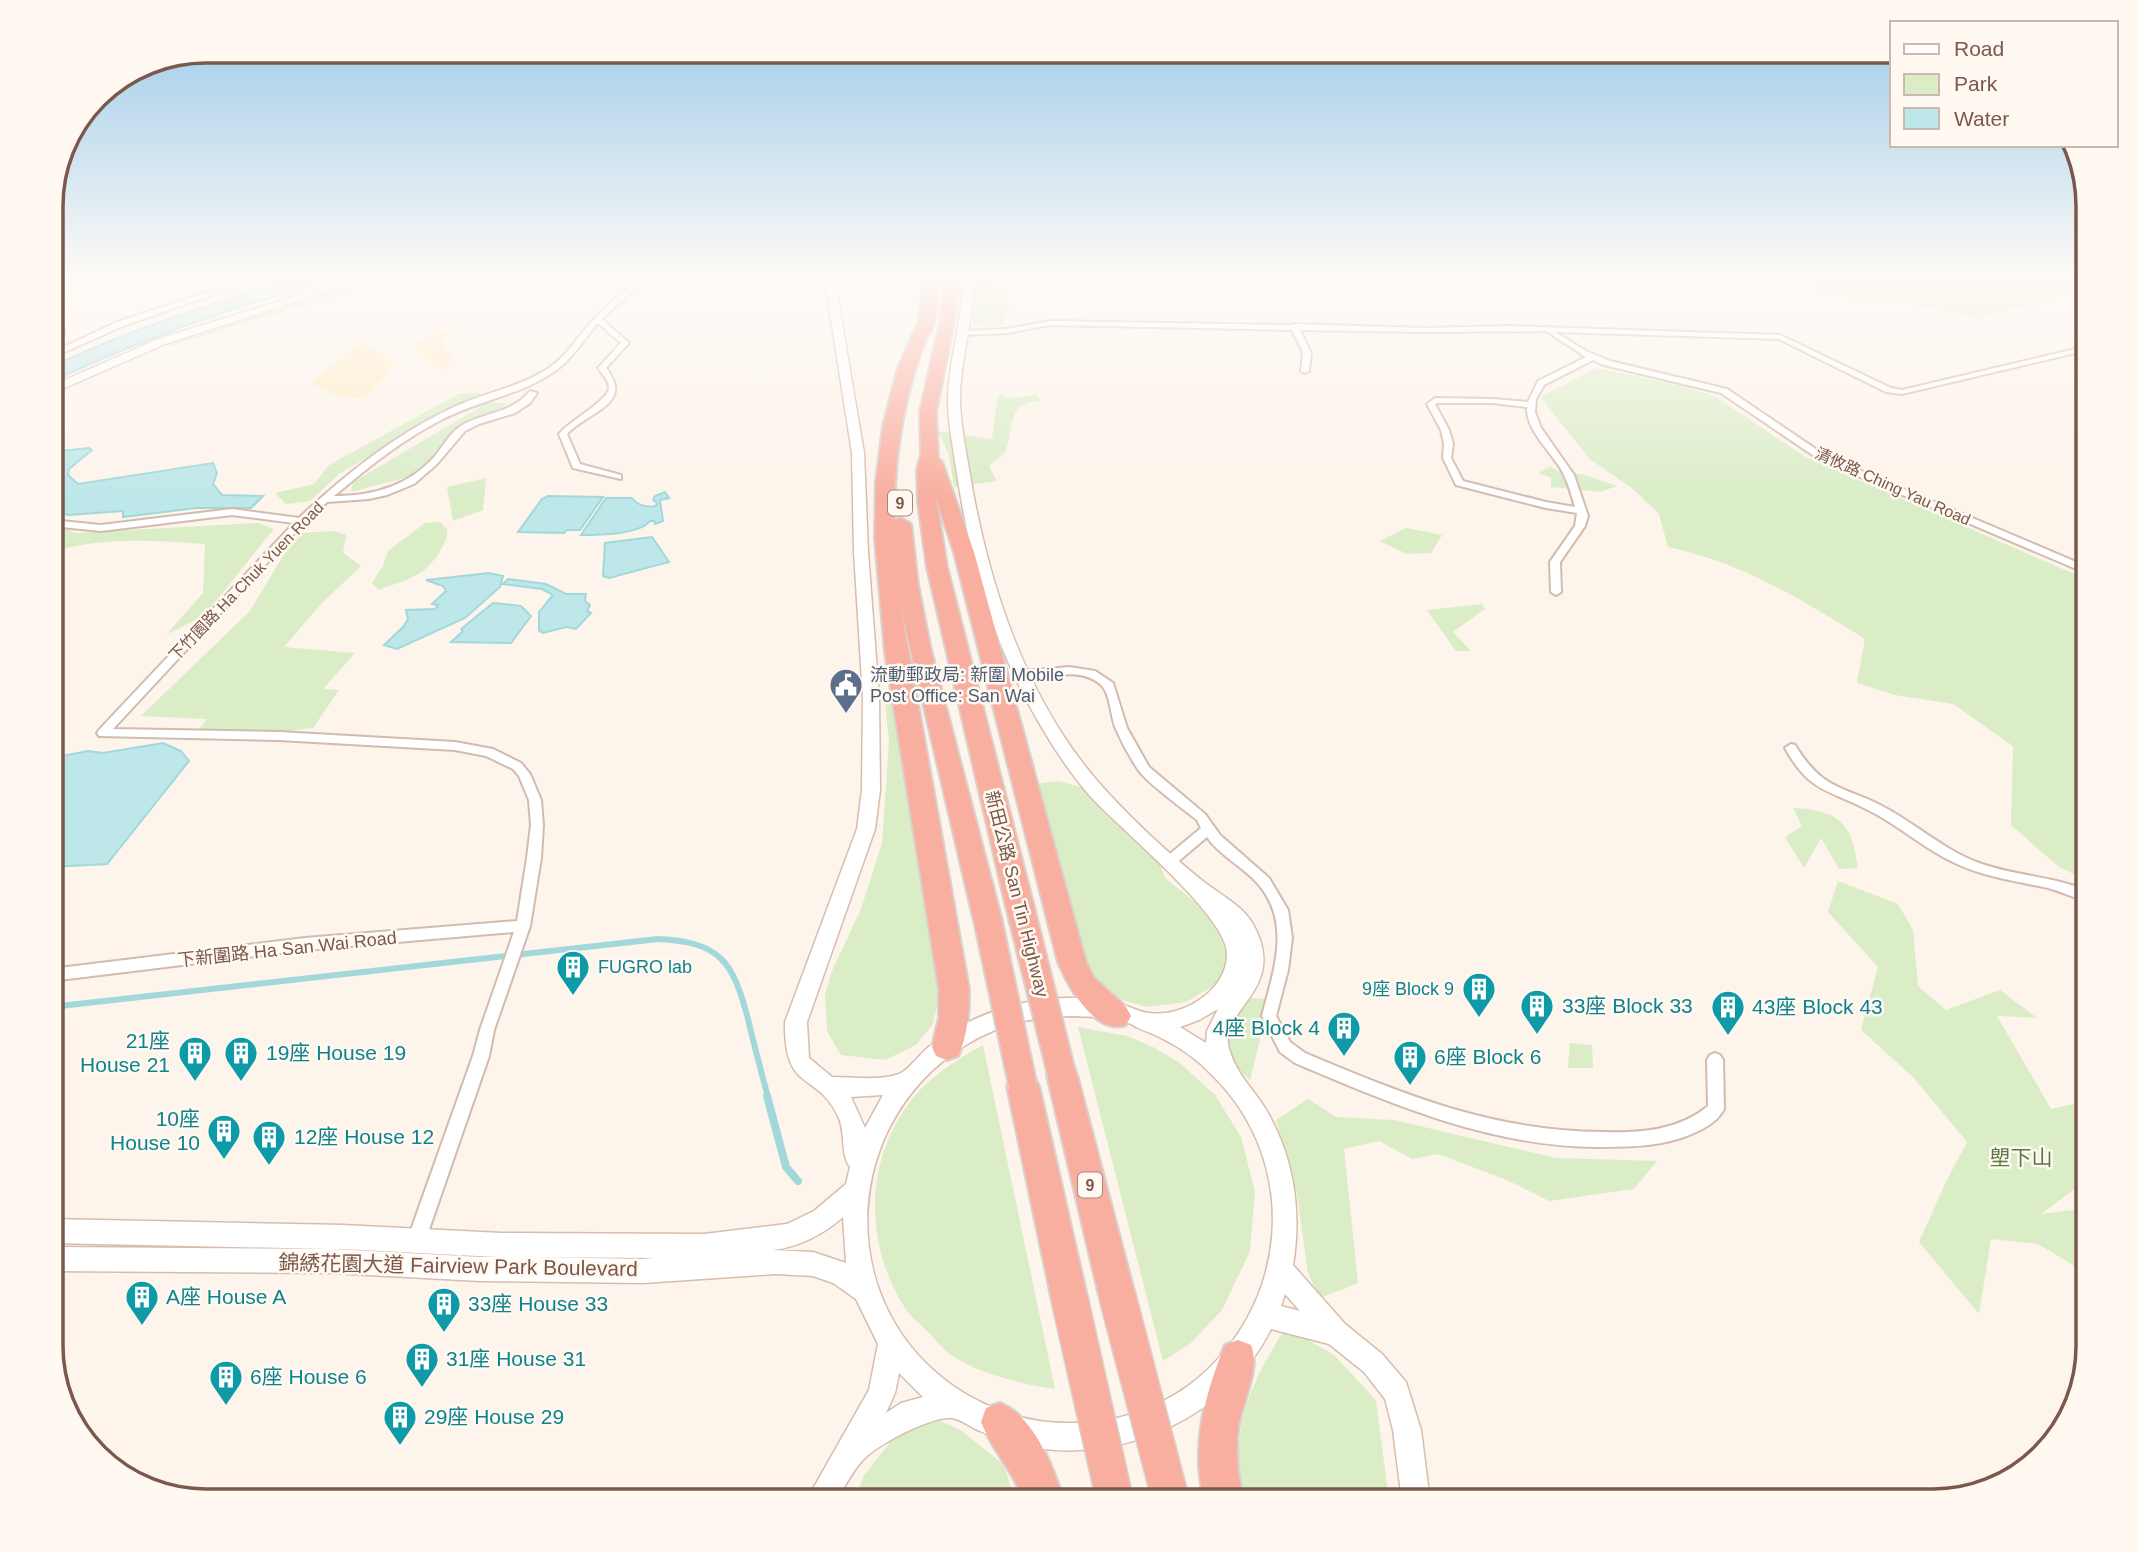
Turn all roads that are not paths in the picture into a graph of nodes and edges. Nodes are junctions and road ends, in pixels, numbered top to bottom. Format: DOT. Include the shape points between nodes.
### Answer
graph roads {
  1 [pos="135,353"];
  2 [pos="570,353"];
  3 [pos="615,353"];
  4 [pos="843,353"];
  5 [pos="909,353"];
  6 [pos="920,353"];
  7 [pos="940,353"];
  8 [pos="960,353"];
  9 [pos="1307,353"];
  10 [pos="1586,353"];
  11 [pos="1815,353"];
  12 [pos="2065,353"];
  13 [pos="1592,357"];
  14 [pos="1305,371"];
  15 [pos="63,386"];
  16 [pos="533,393"];
  17 [pos="1531,405"];
  18 [pos="930,455"];
  19 [pos="618,477"];
  20 [pos="324,499"];
  21 [pos="1582,511"];
  22 [pos="301,521"];
  23 [pos="63,524"];
  24 [pos="2076,566"];
  25 [pos="1556,592"];
  26 [pos="1023,675"];
  27 [pos="1791,748"];
  28 [pos="1208,829"];
  29 [pos="1170,862"];
  30 [pos="1195,885"];
  31 [pos="2076,891"];
  32 [pos="523,926"];
  33 [pos="63,974"];
  34 [pos="1116,1016"];
  35 [pos="1141,1023"];
  36 [pos="947,1047"];
  37 [pos="1715,1060"];
  38 [pos="1231,1077"];
  39 [pos="904,1083"];
  40 [pos="828,1087"];
  41 [pos="858,1163"];
  42 [pos="850,1194"];
  43 [pos="63,1231"];
  44 [pos="416,1240"];
  45 [pos="63,1259"];
  46 [pos="406,1264"];
  47 [pos="1284,1273"];
  48 [pos="859,1287"];
  49 [pos="1267,1315"];
  50 [pos="1336,1333"];
  51 [pos="890,1345"];
  52 [pos="1238,1358"];
  53 [pos="956,1403"];
  54 [pos="1000,1422"];
  55 [pos="853,1449"];
  56 [pos="828,1489"];
  57 [pos="1040,1489"];
  58 [pos="1112,1489"];
  59 [pos="1168,1489"];
  60 [pos="1220,1489"];
  61 [pos="1414,1489"];
  1 -- 15 [label="street"];
  2 -- 20 [label="street, 下竹園路 Ha Chuk Yuen Road" via="534,379 432,422"];
  3 -- 19 [label="street" via="602,368 613,381 608,401 563,434 576,466"];
  4 -- 40 [label="street" via="857,436 871,790 866,829 796,1022 801,1064"];
  5 -- 36 [label="highway" via="887,444 887,585 954,989"];
  6 -- 58 [label="highway, 新田公路 San Tin Highway / 9, bridge" via="902,447 902,551 920,655 967,828"];
  7 -- 18 [label="highway, 新田公路 San Tin Highway / 9" via="928,412"];
  8 -- 26 [label="street" via="954,401 966,500 1005,633"];
  9 -- 14 [label="street"];
  10 -- 13 [label="street, 清攸路 Ching Yau Road"];
  11 -- 12 [label="street" via="1896,392"];
  13 -- 17 [label="street" via="1541,383"];
  13 -- 24 [label="street, 清攸路 Ching Yau Road" via="1724,391 1823,458"];
  16 -- 20 [label="street" via="521,407 465,427 433,464 408,484 374,497"];
  17 -- 21 [label="street" via="1537,428 1569,475"];
  17 -- 21 [label="street" via="1431,402 1450,445 1447,458 1459,483"];
  18 -- 34 [label="highway" via="964,552 1072,962 1083,986"];
  18 -- 59 [label="highway, 新田公路 San Tin Highway / 9, bridge" via="926,502 937,567"];
  20 -- 22 [label="street, 下竹園路 Ha Chuk Yuen Road"];
  21 -- 25 [label="street" via="1580,526 1555,562"];
  22 -- 23 [label="street" via="232,512 101,527"];
  22 -- 32 [label="street, 下竹園路 Ha Chuk Yuen Road" via="103,733 429,744 507,759 517,766 535,800 537,825"];
  26 -- 28 [label="street" via="1080,671 1104,679 1136,758 1201,817"];
  26 -- 29 [label="street" via="1040,713 1078,769"];
  27 -- 31 [label="street" via="1820,783 1872,807 1952,856 1999,873"];
  28 -- 29 [label="street"];
  28 -- 37 [label="street" via="1264,882 1283,914 1281,970 1269,1016 1285,1046 1300,1058 1419,1108 1496,1131 1574,1142 1650,1139 1692,1128 1716,1108"];
  29 -- 30 [label="street"];
  30 -- 35 [label="street" via="1234,940 1233,976 1214,1000 1194,1013"];
  30 -- 38 [label="street" via="1233,912 1248,931 1254,951 1251,981 1218,1031 1217,1046"];
  32 -- 33 [label="street, 下新圍路 Ha San Wai Road" via="305,944"];
  32 -- 44 [label="street"];
  34 -- 35 [label="street"];
  34 -- 36 [label="street" via="1073,1011 1031,1014 981,1029"];
  35 -- 38 [label="street" via="1184,1042"];
  36 -- 39 [label="street"];
  38 -- 47 [label="street" via="1257,1109 1284,1168 1290,1208"];
  39 -- 40 [label="street"];
  39 -- 41 [label="street" via="882,1111"];
  40 -- 41 [label="street" via="851,1117"];
  41 -- 42 [label="street"];
  42 -- 44 [label="street, 錦綉花園大道 Fairview Park Boulevard" via="823,1219 774,1240 611,1247"];
  42 -- 48 [label="street" via="848,1232"];
  43 -- 44 [label="street, 錦綉花園大道 Fairview Park Boulevard"];
  44 -- 46 [label="street"];
  45 -- 46 [label="street, 錦綉花園大道 Fairview Park Boulevard"];
  46 -- 48 [label="street, 錦綉花園大道 Fairview Park Boulevard" via="643,1271 804,1263 840,1273"];
  47 -- 49 [label="street"];
  47 -- 50 [label="street"];
  48 -- 51 [label="street"];
  49 -- 50 [label="street"];
  49 -- 52 [label="street"];
  50 -- 61 [label="street" via="1373,1363 1396,1392 1407,1430"];
  51 -- 53 [label="street" via="919,1377"];
  51 -- 55 [label="street" via="882,1393"];
  52 -- 54 [label="street" via="1196,1394 1150,1418 1087,1432 1038,1431"];
  52 -- 60 [label="highway" via="1217,1424"];
  53 -- 54 [label="street"];
  53 -- 55 [label="street" via="911,1413"];
  54 -- 57 [label="highway" via="1020,1446"];
  55 -- 56 [label="street"];
}
